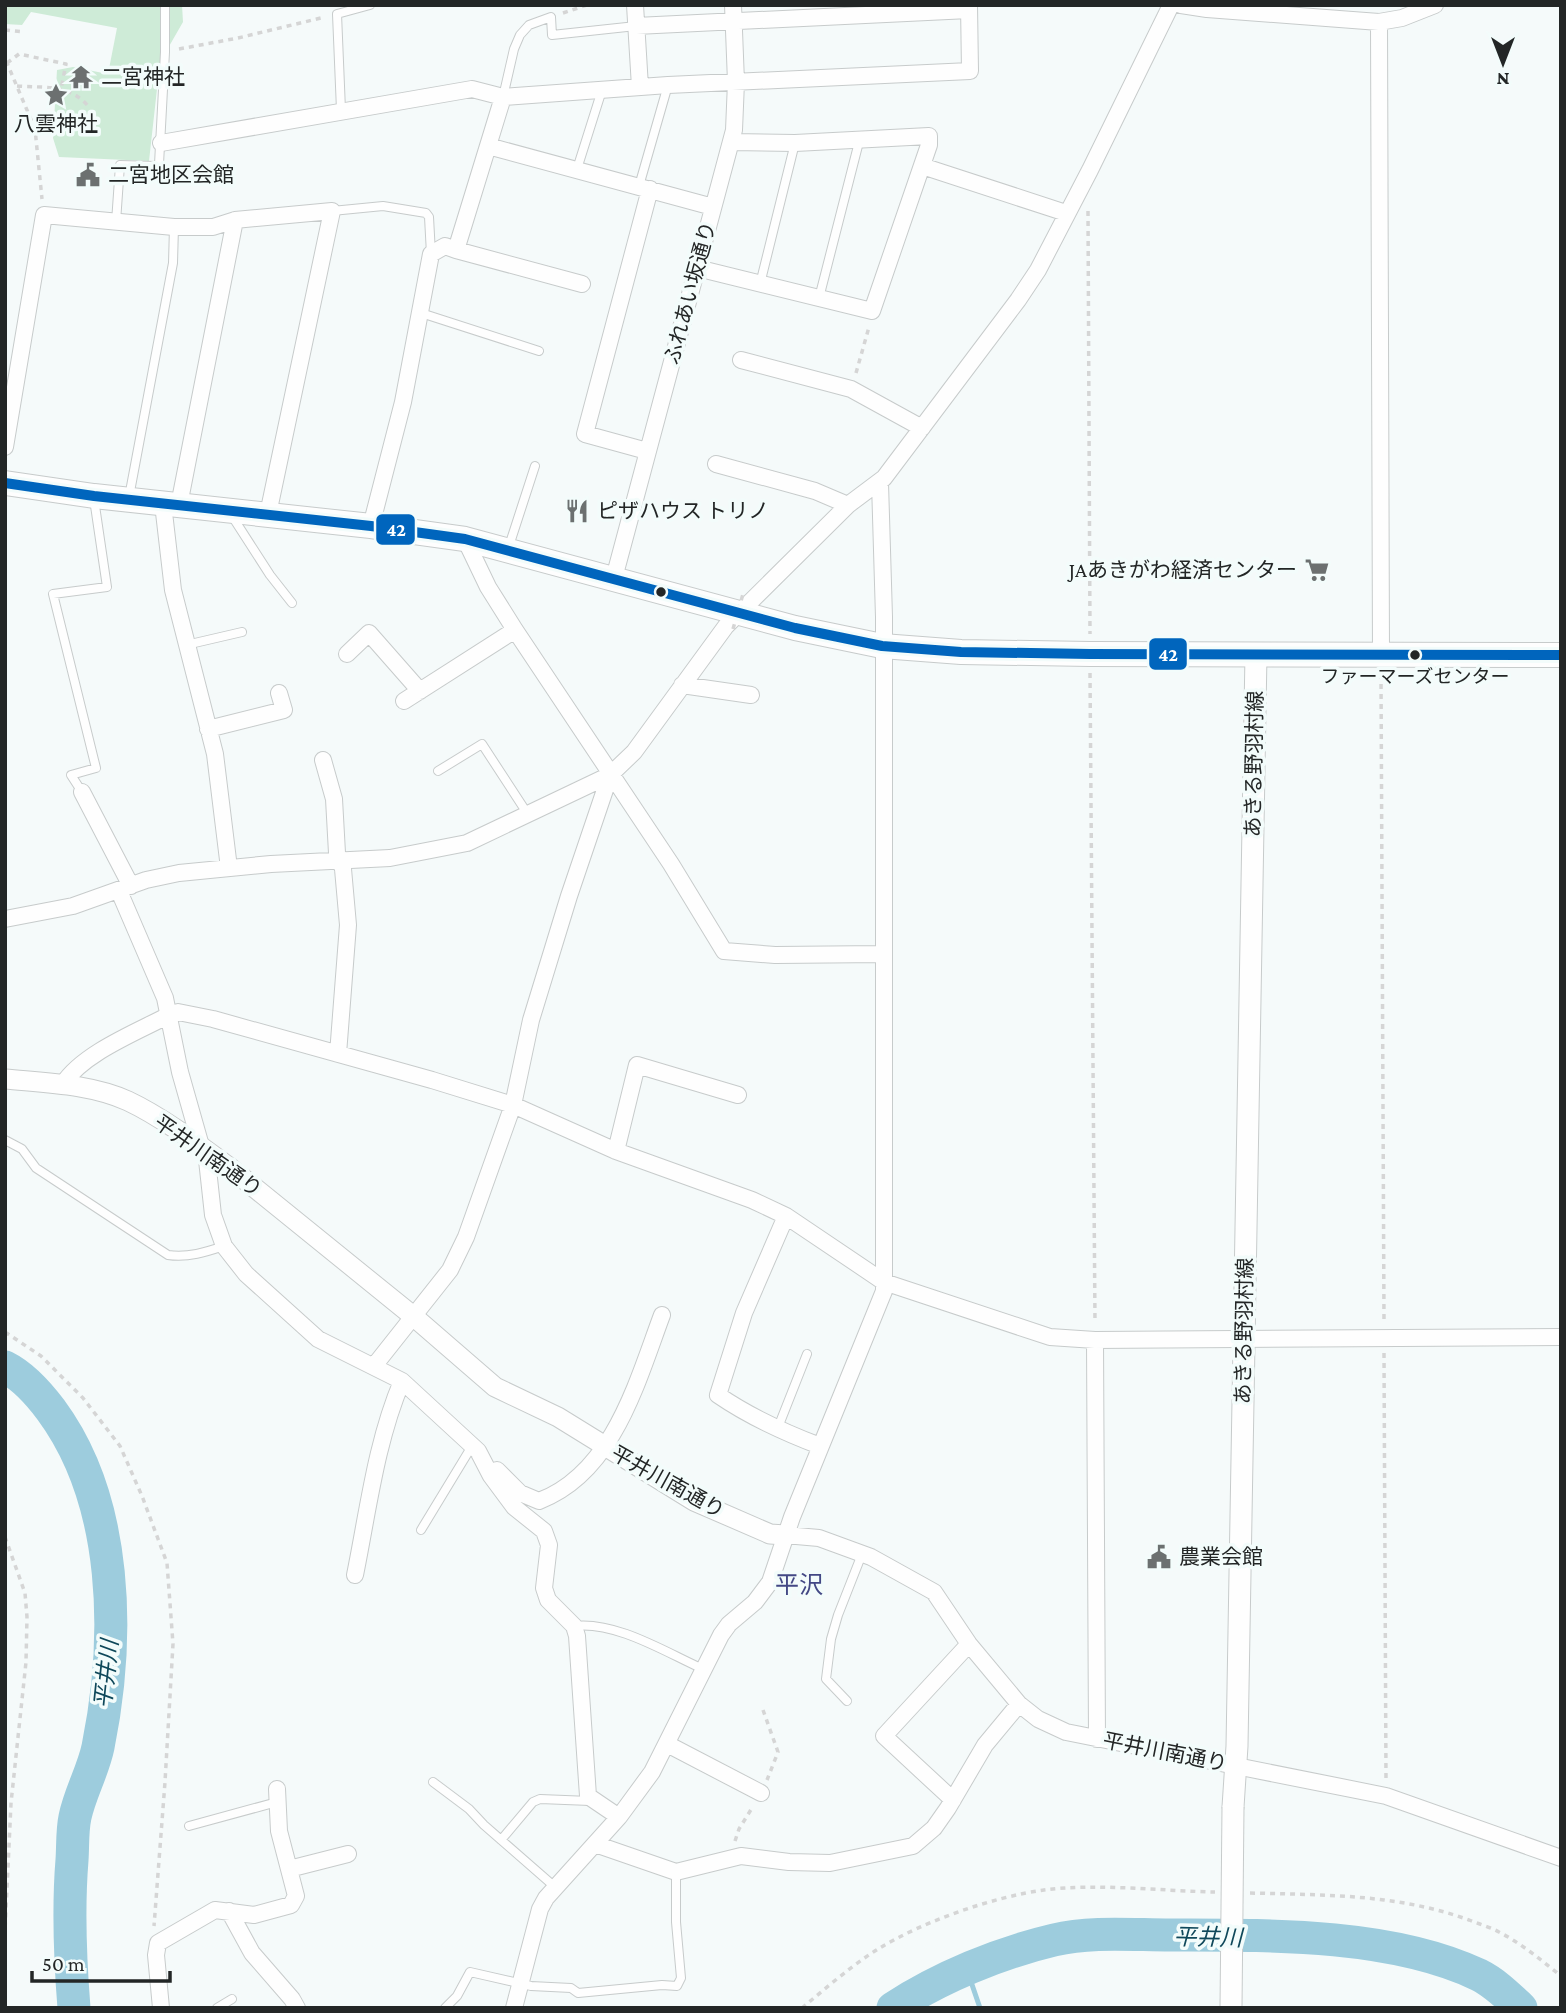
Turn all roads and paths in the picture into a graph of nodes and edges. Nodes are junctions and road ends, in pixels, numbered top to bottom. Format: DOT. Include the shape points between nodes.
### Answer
graph roads {
  1 [pos="164,5"];
  2 [pos="370,5"];
  3 [pos="587,5"];
  4 [pos="635,5"];
  5 [pos="1171,5"];
  6 [pos="1181,5"];
  7 [pos="1301,5"];
  8 [pos="1436,5"];
  9 [pos="969,8"];
  10 [pos="734,13"];
  11 [pos="337,14"];
  12 [pos="1277,15"];
  13 [pos="551,17"];
  14 [pos="1379,22"];
  15 [pos="636,26"];
  16 [pos="5,30"];
  17 [pos="24,32"];
  18 [pos="165,52"];
  19 [pos="6,63"];
  20 [pos="736,82"];
  21 [pos="668,85"];
  22 [pos="17,86"];
  23 [pos="640,87"];
  24 [pos="61,89"];
  25 [pos="602,90"];
  26 [pos="503,97"];
  27 [pos="89,107"];
  28 [pos="341,110"];
  29 [pos="860,138"];
  30 [pos="731,142"];
  31 [pos="161,143"];
  32 [pos="795,143"];
  33 [pos="488,146"];
  34 [pos="922,166"];
  35 [pos="578,169"];
  36 [pos="644,188"];
  37 [pos="1076,195"];
  38 [pos="713,207"];
  39 [pos="332,211"];
  40 [pos="1066,213"];
  41 [pos="44,215"];
  42 [pos="235,220"];
  43 [pos="116,222"];
  44 [pos="174,227"];
  45 [pos="456,250"];
  46 [pos="431,254"];
  47 [pos="698,268"];
  48 [pos="582,284"];
  49 [pos="760,284"];
  50 [pos="819,298"];
  51 [pos="872,311"];
  52 [pos="421,313"];
  53 [pos="539,351"];
  54 [pos="741,360"];
  55 [pos="851,389"];
  56 [pos="922,428"];
  57 [pos="5,447"];
  58 [pos="647,451"];
  59 [pos="716,464"];
  60 [pos="535,466"];
  61 [pos="5,483"];
  62 [pos="880,483"];
  63 [pos="93,496"];
  64 [pos="129,500"];
  65 [pos="171,505"];
  66 [pos="848,505"];
  67 [pos="228,510"];
  68 [pos="268,514"];
  69 [pos="371,526"];
  70 [pos="465,539"];
  71 [pos="508,549"];
  72 [pos="614,578"];
  73 [pos="292,603"];
  74 [pos="739,612"];
  75 [pos="515,631"];
  76 [pos="242,632"];
  77 [pos="186,645"];
  78 [pos="882,646"];
  79 [pos="1256,653"];
  80 [pos="347,654"];
  81 [pos="1090,654"];
  82 [pos="1381,654"];
  83 [pos="1561,654"];
  84 [pos="682,685"];
  85 [pos="420,691"];
  86 [pos="279,694"];
  87 [pos="751,695"];
  88 [pos="404,701"];
  89 [pos="208,729"];
  90 [pos="323,760"];
  91 [pos="438,771"];
  92 [pos="610,775"];
  93 [pos="82,792"];
  94 [pos="527,813"];
  95 [pos="340,859"];
  96 [pos="229,868"];
  97 [pos="125,889"];
  98 [pos="5,919"];
  99 [pos="883,954"];
  100 [pos="169,1014"];
  101 [pos="338,1054"];
  102 [pos="5,1079"];
  103 [pos="63,1084"];
  104 [pos="738,1095"];
  105 [pos="513,1105"];
  106 [pos="5,1140"];
  107 [pos="201,1146"];
  108 [pos="615,1151"];
  109 [pos="786,1216"];
  110 [pos="223,1245"];
  111 [pos="884,1282"];
  112 [pos="662,1315"];
  113 [pos="413,1316"];
  114 [pos="5,1332"];
  115 [pos="1384,1336"];
  116 [pos="1561,1336"];
  117 [pos="1244,1338"];
  118 [pos="1095,1340"];
  119 [pos="807,1354"];
  120 [pos="374,1366"];
  121 [pos="402,1381"];
  122 [pos="777,1430"];
  123 [pos="604,1446"];
  124 [pos="820,1446"];
  125 [pos="475,1448"];
  126 [pos="421,1530"];
  127 [pos="785,1535"];
  128 [pos="5,1537"];
  129 [pos="862,1554"];
  130 [pos="355,1575"];
  131 [pos="574,1626"];
  132 [pos="968,1644"];
  133 [pos="703,1669"];
  134 [pos="847,1701"];
  135 [pos="1019,1704"];
  136 [pos="1097,1739"];
  137 [pos="667,1744"];
  138 [pos="1235,1766"];
  139 [pos="433,1782"];
  140 [pos="761,1793"];
  141 [pos="277,1796"];
  142 [pos="1386,1796"];
  143 [pos="5,1800"];
  144 [pos="953,1800"];
  145 [pos="597,1802"];
  146 [pos="11,1803"];
  147 [pos="619,1817"];
  148 [pos="190,1826"];
  149 [pos="501,1840"];
  150 [pos="594,1844"];
  151 [pos="348,1854"];
  152 [pos="1561,1858"];
  153 [pos="289,1869"];
  154 [pos="676,1872"];
  155 [pos="555,1887"];
  156 [pos="1218,1892"];
  157 [pos="1245,1893"];
  158 [pos="229,1911"];
  159 [pos="153,1926"];
  160 [pos="5,1931"];
  161 [pos="1561,1976"];
  162 [pos="520,1984"];
  163 [pos="232,1999"];
  164 [pos="161,2008"];
  165 [pos="217,2008"];
  166 [pos="297,2008"];
  167 [pos="445,2008"];
  168 [pos="514,2008"];
  169 [pos="802,2008"];
  170 [pos="1231,2008"];
  1 -- 18 [label="lane"];
  2 -- 11 [label="lane"];
  3 -- 13 [label="path"];
  4 -- 15 [label="street"];
  5 -- 37 [label="street"];
  6 -- 12 [label="street"];
  7 -- 12 [label="lane"];
  8 -- 14 [label="street"];
  9 -- 10 [label="street"];
  9 -- 20 [label="street" via="970,71"];
  10 -- 15 [label="street"];
  10 -- 20 [label="street, ふれあい坂通り"];
  11 -- 18 [label="path"];
  11 -- 28 [label="lane"];
  12 -- 14 [label="street"];
  13 -- 15 [label="lane" via="552,35"];
  13 -- 26 [label="lane" via="529,25 520,35"];
  14 -- 82 [label="street"];
  15 -- 23 [label="street"];
  16 -- 17 [label="path"];
  18 -- 31 [label="lane"];
  19 -- 22 [label="path"];
  19 -- 24 [label="path" via="19,54 66,64"];
  20 -- 21 [label="street"];
  20 -- 30 [label="street, ふれあい坂通り"];
  21 -- 23 [label="street"];
  21 -- 36 [label="lane"];
  22 -- 24 [label="path"];
  22 -- 41 [label="path" via="35,129"];
  23 -- 25 [label="street"];
  24 -- 27 [label="path" via="79,95"];
  25 -- 26 [label="street"];
  25 -- 35 [label="lane"];
  26 -- 28 [label="street" via="471,89"];
  26 -- 33 [label="street"];
  28 -- 31 [label="street"];
  29 -- 32 [label="street"];
  29 -- 34 [label="street" via="929,136"];
  29 -- 50 [label="lane"];
  30 -- 32 [label="street"];
  30 -- 38 [label="street, ふれあい坂通り"];
  31 -- 43 [label="lane" via="156,166 120,165"];
  32 -- 49 [label="lane"];
  33 -- 35 [label="street"];
  33 -- 45 [label="street"];
  34 -- 40 [label="street"];
  34 -- 51 [label="street"];
  35 -- 36 [label="street"];
  36 -- 38 [label="street"];
  36 -- 58 [label="street" via="585,434"];
  37 -- 40 [label="street"];
  37 -- 81 [label="path" via="1088,211"];
  38 -- 47 [label="street, ふれあい坂通り"];
  39 -- 42 [label="street"];
  39 -- 46 [label="lane" via="383,206 426,213"];
  39 -- 68 [label="street"];
  40 -- 56 [label="street" via="1018,300"];
  41 -- 43 [label="street"];
  41 -- 57 [label="street"];
  42 -- 44 [label="street" via="213,227"];
  42 -- 65 [label="street"];
  43 -- 44 [label="street"];
  44 -- 64 [label="lane" via="173,263"];
  45 -- 46 [label="street" via="445,246"];
  45 -- 48 [label="street"];
  46 -- 52 [label="street"];
  47 -- 49 [label="street"];
  47 -- 58 [label="street, ふれあい坂通り"];
  49 -- 50 [label="street"];
  50 -- 51 [label="street"];
  51 -- 55 [label="path"];
  52 -- 53 [label="lane"];
  52 -- 69 [label="street"];
  54 -- 55 [label="street"];
  55 -- 56 [label="street"];
  56 -- 62 [label="street"];
  58 -- 72 [label="street, ふれあい坂通り"];
  59 -- 66 [label="street" via="815,491"];
  60 -- 71 [label="lane"];
  61 -- 63 [label="main road"];
  62 -- 66 [label="street"];
  62 -- 78 [label="street"];
  63 -- 64 [label="main road"];
  63 -- 93 [label="lane" via="107,587 53,594 96,768 71,775"];
  64 -- 65 [label="main road"];
  65 -- 67 [label="main road"];
  65 -- 77 [label="street" via="173,590"];
  66 -- 74 [label="street"];
  67 -- 68 [label="main road"];
  67 -- 73 [label="lane"];
  68 -- 69 [label="main road"];
  69 -- 70 [label="main road"];
  70 -- 71 [label="main road"];
  70 -- 75 [label="street"];
  71 -- 72 [label="main road"];
  72 -- 74 [label="main road"];
  74 -- 78 [label="main road"];
  74 -- 84 [label="street"];
  75 -- 85 [label="street"];
  75 -- 92 [label="street"];
  76 -- 77 [label="lane"];
  77 -- 89 [label="street"];
  78 -- 81 [label="main road"];
  78 -- 99 [label="street"];
  79 -- 81 [label="main road"];
  79 -- 82 [label="main road"];
  79 -- 117 [label="main road, あきる野羽村線"];
  80 -- 85 [label="street" via="369,633"];
  81 -- 118 [label="path"];
  82 -- 83 [label="main road"];
  82 -- 115 [label="path"];
  84 -- 87 [label="street"];
  84 -- 92 [label="street" via="634,752"];
  85 -- 88 [label="street"];
  86 -- 89 [label="street" via="284,710"];
  89 -- 96 [label="street"];
  90 -- 95 [label="street" via="334,799"];
  91 -- 94 [label="lane" via="482,744"];
  92 -- 94 [label="street"];
  92 -- 99 [label="street" via="724,951"];
  92 -- 105 [label="street" via="531,1020"];
  93 -- 97 [label="street"];
  94 -- 95 [label="street" via="467,843 390,858"];
  95 -- 96 [label="street"];
  95 -- 101 [label="street" via="348,925"];
  96 -- 97 [label="street" via="179,873"];
  97 -- 98 [label="street" via="73,906"];
  97 -- 100 [label="street"];
  99 -- 111 [label="street"];
  100 -- 101 [label="street" via="214,1019"];
  100 -- 103 [label="street" via="88,1059"];
  100 -- 107 [label="street"];
  101 -- 105 [label="street"];
  102 -- 103 [label="street, 平井川南通り"];
  103 -- 107 [label="street, 平井川南通り" via="128,1101"];
  104 -- 108 [label="street" via="637,1065"];
  105 -- 108 [label="street"];
  105 -- 113 [label="street" via="456,1261"];
  106 -- 110 [label="lane" via="22,1149 36,1167 168,1255 191,1255"];
  107 -- 110 [label="street"];
  107 -- 113 [label="street, 平井川南通り"];
  108 -- 109 [label="street" via="734,1191"];
  109 -- 111 [label="street"];
  109 -- 122 [label="street" via="744,1313 718,1395"];
  110 -- 120 [label="street" via="246,1274 318,1339"];
  111 -- 118 [label="street" via="1050,1337"];
  111 -- 124 [label="street"];
  112 -- 123 [label="street" via="628,1407"];
  113 -- 120 [label="street"];
  113 -- 123 [label="street, 平井川南通り" via="495,1387 558,1417"];
  114 -- 159 [label="path" via="41,1356 83,1398 120,1446 167,1563 173,1644"];
  115 -- 116 [label="street"];
  115 -- 117 [label="street"];
  115 -- 142 [label="path"];
  117 -- 118 [label="street"];
  117 -- 138 [label="main road, あきる野羽村線"];
  118 -- 136 [label="street"];
  119 -- 122 [label="lane"];
  120 -- 121 [label="street"];
  121 -- 125 [label="street"];
  121 -- 130 [label="street" via="376,1472"];
  122 -- 124 [label="street"];
  123 -- 125 [label="street" via="587,1472 539,1502 520,1493"];
  123 -- 127 [label="street, 平井川南通り" via="694,1502 770,1534"];
  124 -- 127 [label="street"];
  125 -- 126 [label="lane"];
  125 -- 131 [label="street" via="514,1507 544,1531 549,1545 544,1588 548,1600"];
  127 -- 129 [label="street, 平井川南通り" via="819,1538"];
  127 -- 133 [label="street" via="766,1589 720,1635"];
  128 -- 146 [label="path" via="25,1593 27,1617"];
  129 -- 132 [label="street, 平井川南通り" via="934,1592"];
  129 -- 134 [label="lane" via="831,1639 827,1679"];
  131 -- 133 [label="lane" via="591,1624 640,1639"];
  131 -- 145 [label="street" via="588,1796"];
  132 -- 135 [label="street, 平井川南通り"];
  132 -- 144 [label="street" via="884,1737"];
  133 -- 137 [label="street"];
  135 -- 136 [label="street, 平井川南通り" via="1066,1732"];
  135 -- 144 [label="street" via="985,1745"];
  136 -- 138 [label="street, 平井川南通り"];
  137 -- 140 [label="street"];
  137 -- 147 [label="street"];
  138 -- 142 [label="street, 平井川南通り"];
  138 -- 170 [label="main road, あきる野羽村線, bridge"];
  139 -- 149 [label="lane"];
  141 -- 148 [label="lane"];
  141 -- 153 [label="street" via="279,1831"];
  142 -- 152 [label="street, 平井川南通り"];
  143 -- 146 [label="path"];
  144 -- 154 [label="street" via="934,1828 913,1846 830,1863 741,1856"];
  145 -- 147 [label="street"];
  145 -- 149 [label="lane" via="540,1799"];
  146 -- 160 [label="path"];
  147 -- 150 [label="street"];
  149 -- 155 [label="lane"];
  150 -- 154 [label="street"];
  150 -- 155 [label="street"];
  151 -- 153 [label="street"];
  153 -- 158 [label="street" via="296,1896 291,1905 254,1915"];
  154 -- 162 [label="lane" via="681,1978 677,1986 578,1993 571,1988"];
  155 -- 162 [label="street" via="540,1909"];
  156 -- 169 [label="path" via="1045,1890 1002,1899 937,1920 878,1949"];
  157 -- 161 [label="path" via="1332,1894 1400,1900 1441,1910 1497,1931"];
  158 -- 164 [label="street" via="215,1910 158,1943"];
  158 -- 166 [label="street" via="252,1953"];
  162 -- 167 [label="lane" via="470,1972"];
  162 -- 168 [label="street"];
  163 -- 165 [label="lane"];
}
